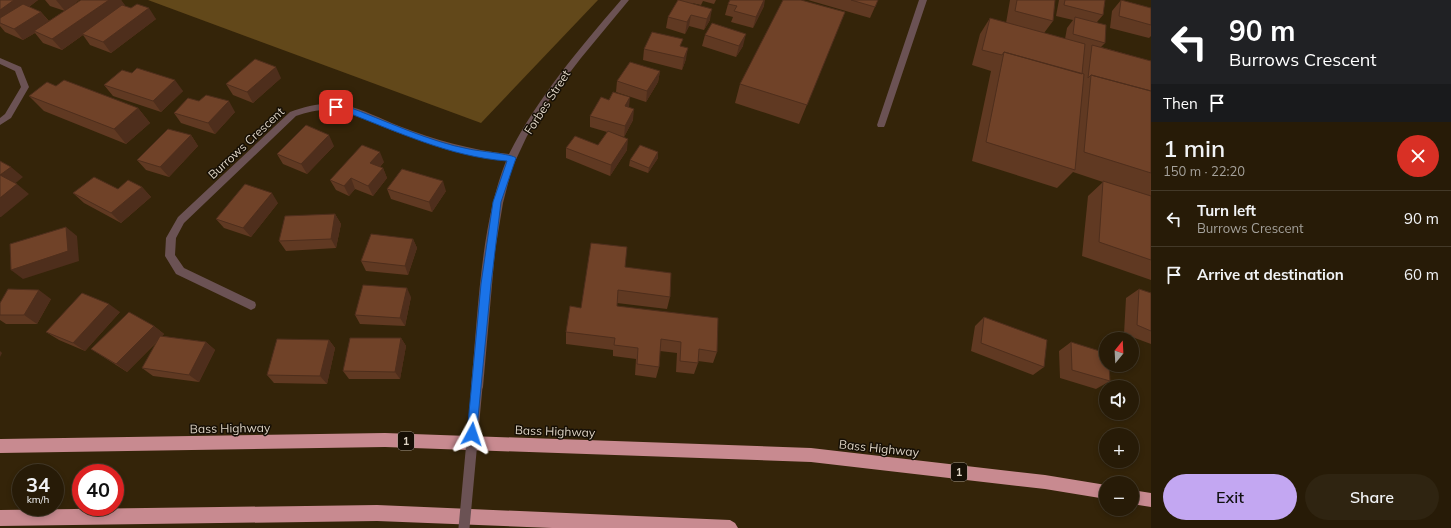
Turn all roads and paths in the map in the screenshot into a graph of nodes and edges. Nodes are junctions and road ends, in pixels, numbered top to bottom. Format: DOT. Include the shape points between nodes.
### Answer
graph roads {
  1 [pos="624,0"];
  2 [pos="923,0"];
  3 [pos="0,61"];
  4 [pos="0,122"];
  5 [pos="881,125"];
  6 [pos="512,158"];
  7 [pos="251,305"];
  8 [pos="0,446"];
  9 [pos="1099,491"];
  10 [pos="1139,498"];
  11 [pos="1151,500"];
  12 [pos="0,518"];
  13 [pos="464,528"];
  14 [pos="730,528"];
  1 -- 6 [label="street, Forbes Street" via="577,56 541,107"];
  2 -- 5 [label="street"];
  3 -- 4 [label="street" via="18,69 25,87 8,116"];
  6 -- 7 [label="street, Burrows Crescent" via="490,157 455,150 344,108 327,106 293,114 180,220 171,238 170,256 180,271"];
  6 -- 13 [label="street, Forbes Street, bridge" via="497,202 486,284"];
  8 -- 9 [label="highway, Bass Highway / 1" via="386,440 812,455 1045,482"];
  10 -- 11 [label="highway"];
  12 -- 14 [label="highway" via="377,513"];
}
